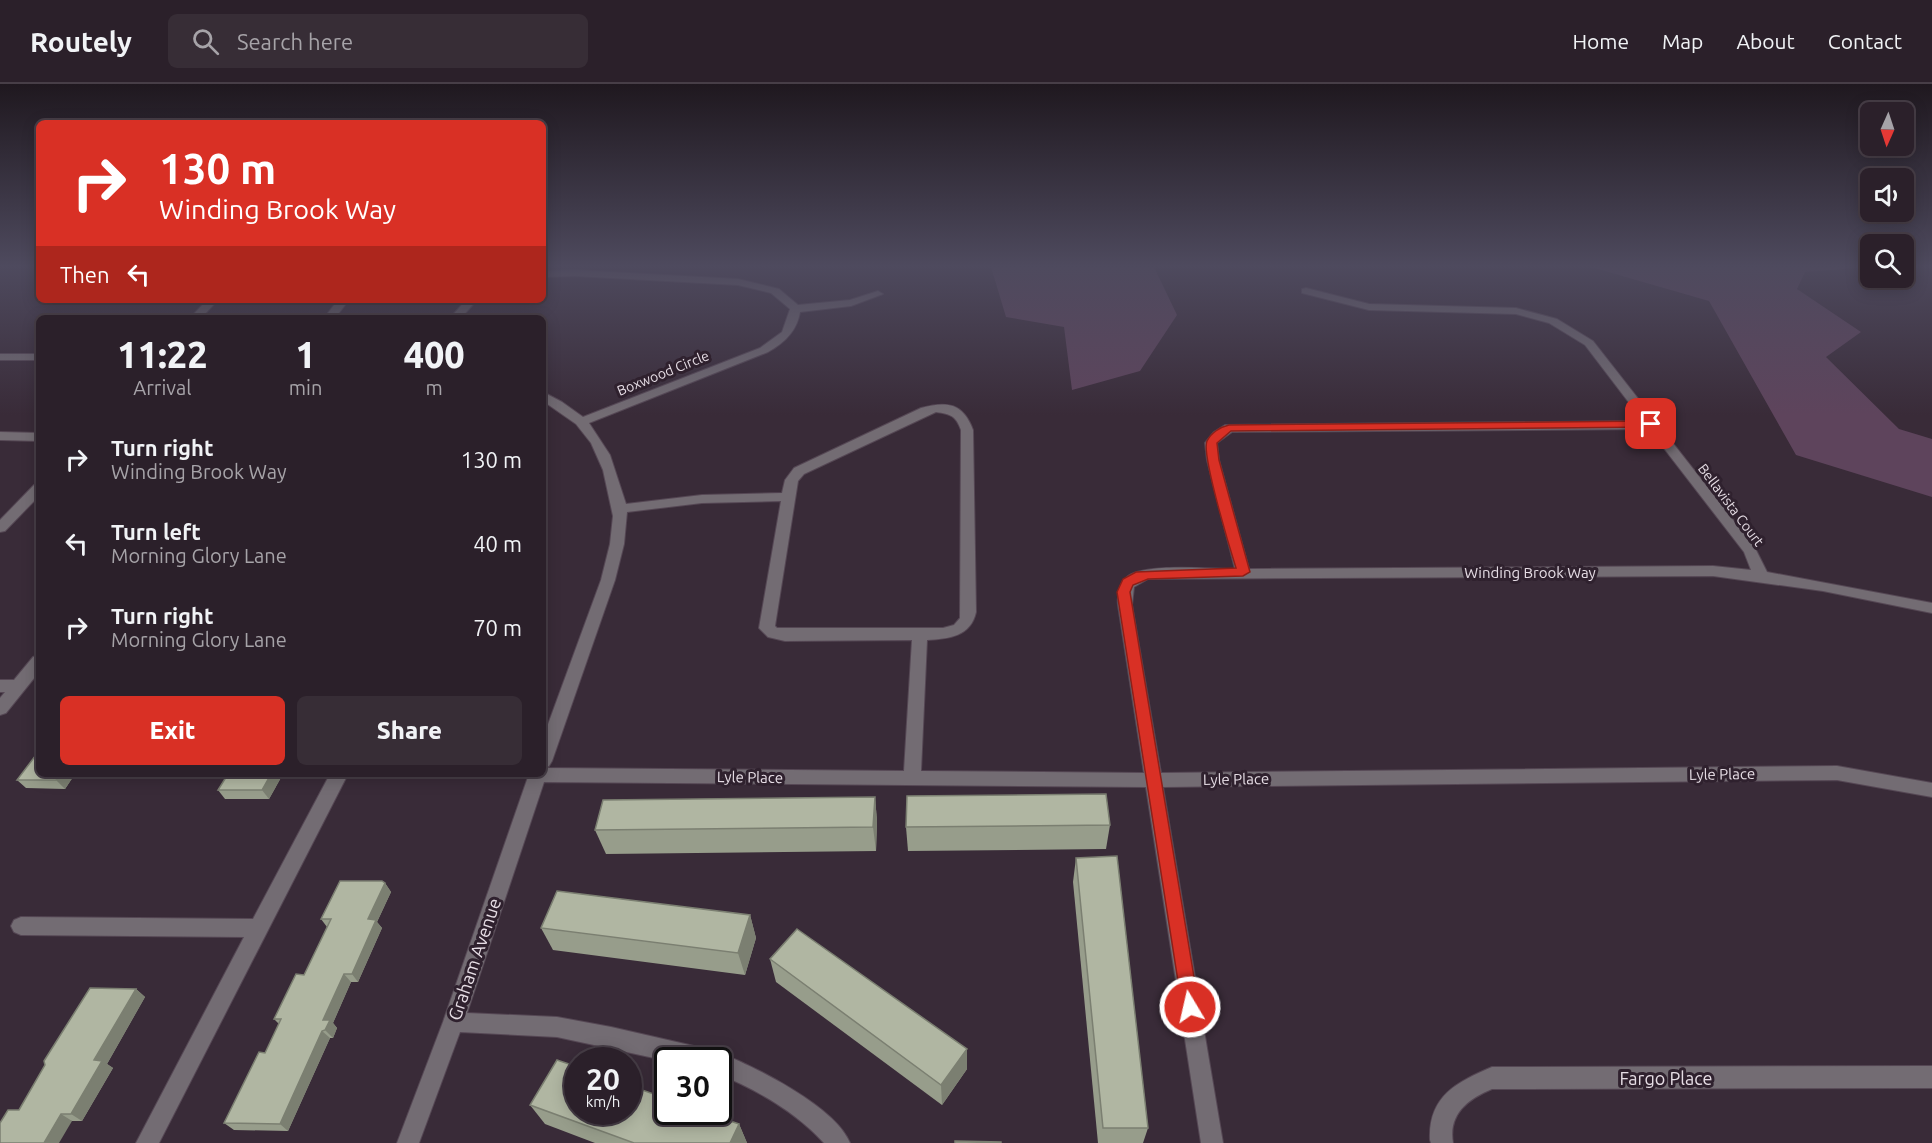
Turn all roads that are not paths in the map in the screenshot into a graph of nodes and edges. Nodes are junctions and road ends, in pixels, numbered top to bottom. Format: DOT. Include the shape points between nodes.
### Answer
graph roads {
  1 [pos="793,316"];
  2 [pos="1537,316"];
  3 [pos="0,357"];
  4 [pos="36,357"];
  5 [pos="546,398"];
  6 [pos="581,422"];
  7 [pos="1651,424"];
  8 [pos="0,436"];
  9 [pos="36,437"];
  10 [pos="36,491"];
  11 [pos="788,497"];
  12 [pos="620,509"];
  13 [pos="0,528"];
  14 [pos="1243,572"];
  15 [pos="1761,576"];
  16 [pos="1932,608"];
  17 [pos="920,635"];
  18 [pos="36,665"];
  19 [pos="0,686"];
  20 [pos="19,686"];
  21 [pos="0,709"];
  22 [pos="546,753"];
  23 [pos="546,770"];
  24 [pos="337,777"];
  25 [pos="538,777"];
  26 [pos="912,779"];
  27 [pos="1153,780"];
  28 [pos="1932,790"];
  29 [pos="21,926"];
  30 [pos="260,928"];
  31 [pos="453,1022"];
  32 [pos="654,1047"];
  33 [pos="732,1071"];
  34 [pos="1932,1077"];
  35 [pos="147,1143"];
  36 [pos="408,1143"];
  37 [pos="839,1143"];
  38 [pos="1212,1143"];
  39 [pos="1442,1143"];
  1 -- 6 [label="street, Boxwood Circle" via="785,335 764,350"];
  2 -- 7 [label="street, Bellavista Court" via="1554,321 1589,343"];
  3 -- 4 [label="street"];
  5 -- 6 [label="street, Graham Avenue"];
  6 -- 12 [label="street, Graham Avenue" via="602,447"];
  7 -- 14 [label="street" via="1229,428 1211,442"];
  7 -- 15 [label="street, Bellavista Court" via="1750,551"];
  8 -- 9 [label="street"];
  10 -- 13 [label="street"];
  11 -- 12 [label="street" via="702,499"];
  11 -- 17 [label="street" via="767,628 785,635"];
  11 -- 17 [label="street" via="799,471 925,411 952,410 963,416 967,430 969,612 959,629"];
  12 -- 22 [label="street, Graham Avenue" via="608,580"];
  14 -- 15 [label="street, Winding Brook Way" via="1713,571"];
  14 -- 27 [label="street, Winding Brook Way" via="1148,574 1128,582 1125,605"];
  15 -- 16 [label="street, Winding Brook Way"];
  17 -- 26 [label="street"];
  18 -- 20 [label="street"];
  19 -- 20 [label="street"];
  20 -- 21 [label="street"];
  23 -- 26 [label="street, Lyle Place"];
  24 -- 30 [label="street"];
  25 -- 31 [label="street, Graham Avenue"];
  26 -- 27 [label="street, Lyle Place"];
  27 -- 28 [label="street, Lyle Place" via="1837,773"];
  27 -- 38 [label="street"];
  29 -- 30 [label="street"];
  30 -- 35 [label="street"];
  31 -- 32 [label="street" via="557,1027"];
  31 -- 36 [label="street, Graham Avenue"];
  33 -- 37 [label="street" via="806,1111"];
  34 -- 39 [label="street, Fargo Place" via="1492,1078 1463,1090 1446,1109"];
}
